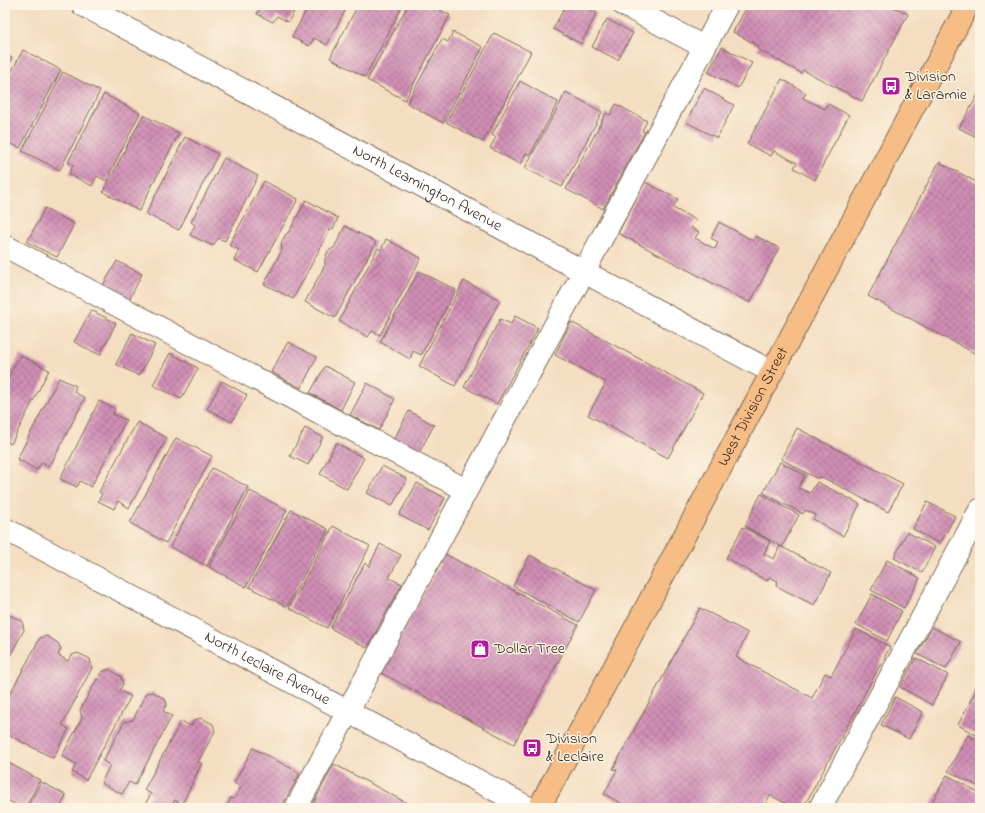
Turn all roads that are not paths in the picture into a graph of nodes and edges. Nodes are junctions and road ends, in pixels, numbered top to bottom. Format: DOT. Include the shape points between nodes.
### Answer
graph roads {
  1 [pos="83,5"];
  2 [pos="624,5"];
  3 [pos="727,5"];
  4 [pos="968,5"];
  5 [pos="704,47"];
  6 [pos="5,246"];
  7 [pos="584,271"];
  8 [pos="772,372"];
  9 [pos="466,490"];
  10 [pos="980,510"];
  11 [pos="5,529"];
  12 [pos="348,712"];
  13 [pos="296,808"];
  14 [pos="530,808"];
  15 [pos="539,808"];
  16 [pos="820,808"];
  1 -- 7 [label="street, North Leamington Avenue"];
  2 -- 5 [label="street"];
  3 -- 5 [label="street"];
  4 -- 8 [label="main road, West Division Street"];
  5 -- 7 [label="street"];
  6 -- 9 [label="street"];
  7 -- 8 [label="street, North Leamington Avenue"];
  7 -- 9 [label="street"];
  8 -- 15 [label="main road, West Division Street"];
  9 -- 12 [label="street"];
  10 -- 16 [label="street"];
  11 -- 12 [label="street, North Leclaire Avenue"];
  12 -- 13 [label="street"];
  12 -- 14 [label="street, North Leclaire Avenue"];
}
